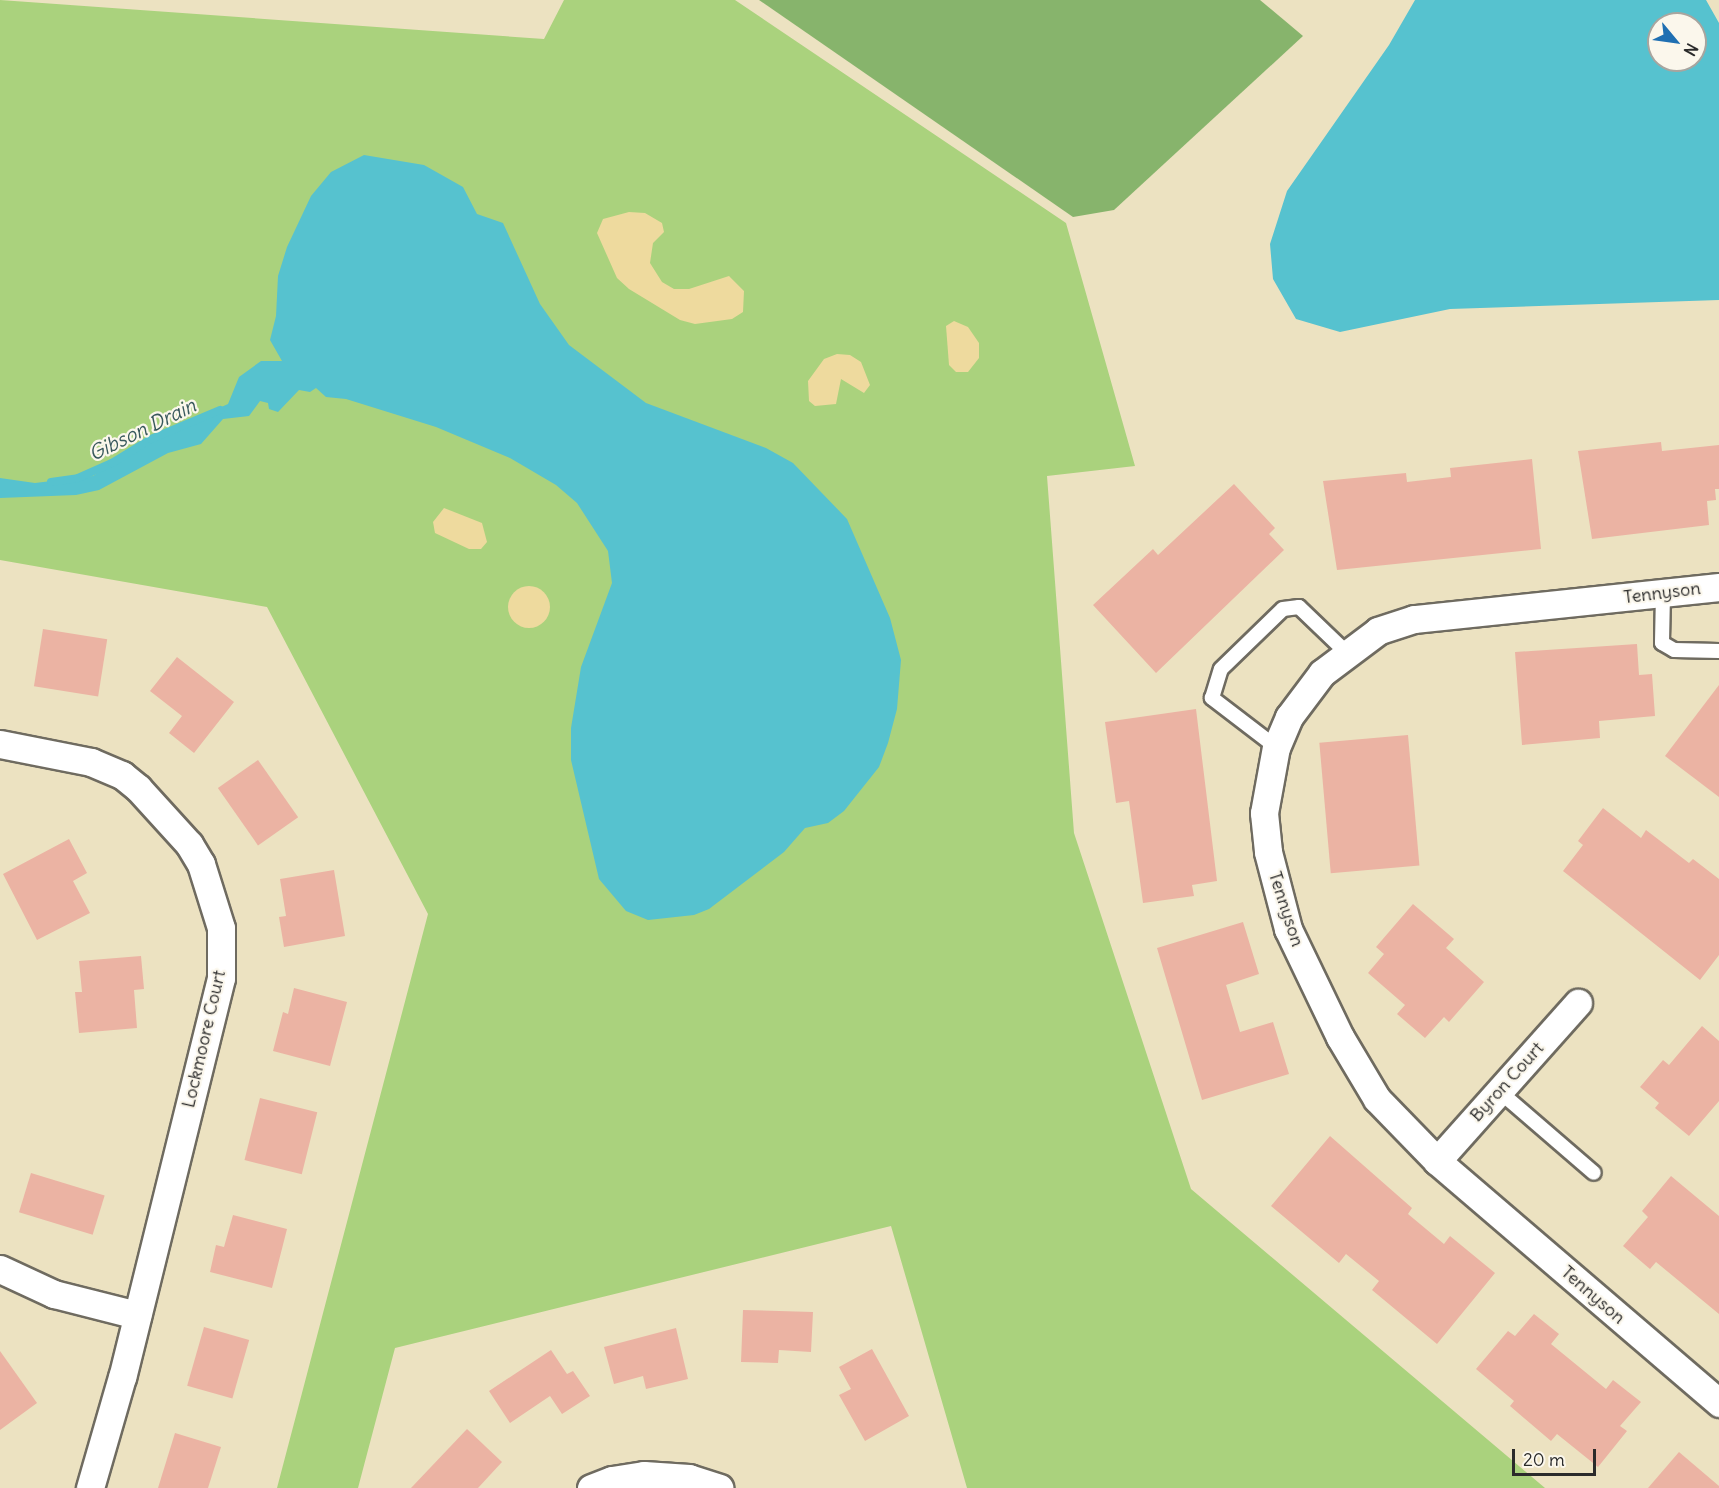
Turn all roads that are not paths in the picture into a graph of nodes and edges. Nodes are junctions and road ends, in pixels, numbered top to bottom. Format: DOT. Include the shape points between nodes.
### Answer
graph roads {
  1 [pos="1719,587"];
  2 [pos="1663,594"];
  3 [pos="1719,651"];
  4 [pos="1346,652"];
  5 [pos="0,744"];
  6 [pos="1276,747"];
  7 [pos="1578,1003"];
  8 [pos="1499,1091"];
  9 [pos="1437,1161"];
  10 [pos="1594,1173"];
  11 [pos="0,1269"];
  12 [pos="137,1315"];
  13 [pos="1719,1403"];
  14 [pos="90,1488"];
  15 [pos="591,1488"];
  16 [pos="719,1488"];
  1 -- 2 [label="street, Tennyson"];
  2 -- 3 [label="lane" via="1662,643 1674,650"];
  2 -- 4 [label="street, Tennyson" via="1414,619 1378,631"];
  4 -- 6 [label="street, Tennyson" via="1306,692"];
  4 -- 6 [label="lane" via="1299,607 1291,608 1284,609 1221,669 1212,698"];
  5 -- 12 [label="street, Lockmoore Court" via="91,762 122,775 189,844 212,889 221,928 221,978"];
  6 -- 9 [label="street, Tennyson" via="1264,813 1268,852 1288,929 1358,1069 1400,1126"];
  7 -- 8 [label="street, Byron Court"];
  8 -- 9 [label="street, Byron Court"];
  8 -- 10 [label="lane"];
  9 -- 13 [label="street, Tennyson"];
  11 -- 12 [label="street" via="54,1294"];
  12 -- 14 [label="street, Lockmoore Court"];
  15 -- 16 [label="street" via="612,1480 644,1476 689,1478"];
}
